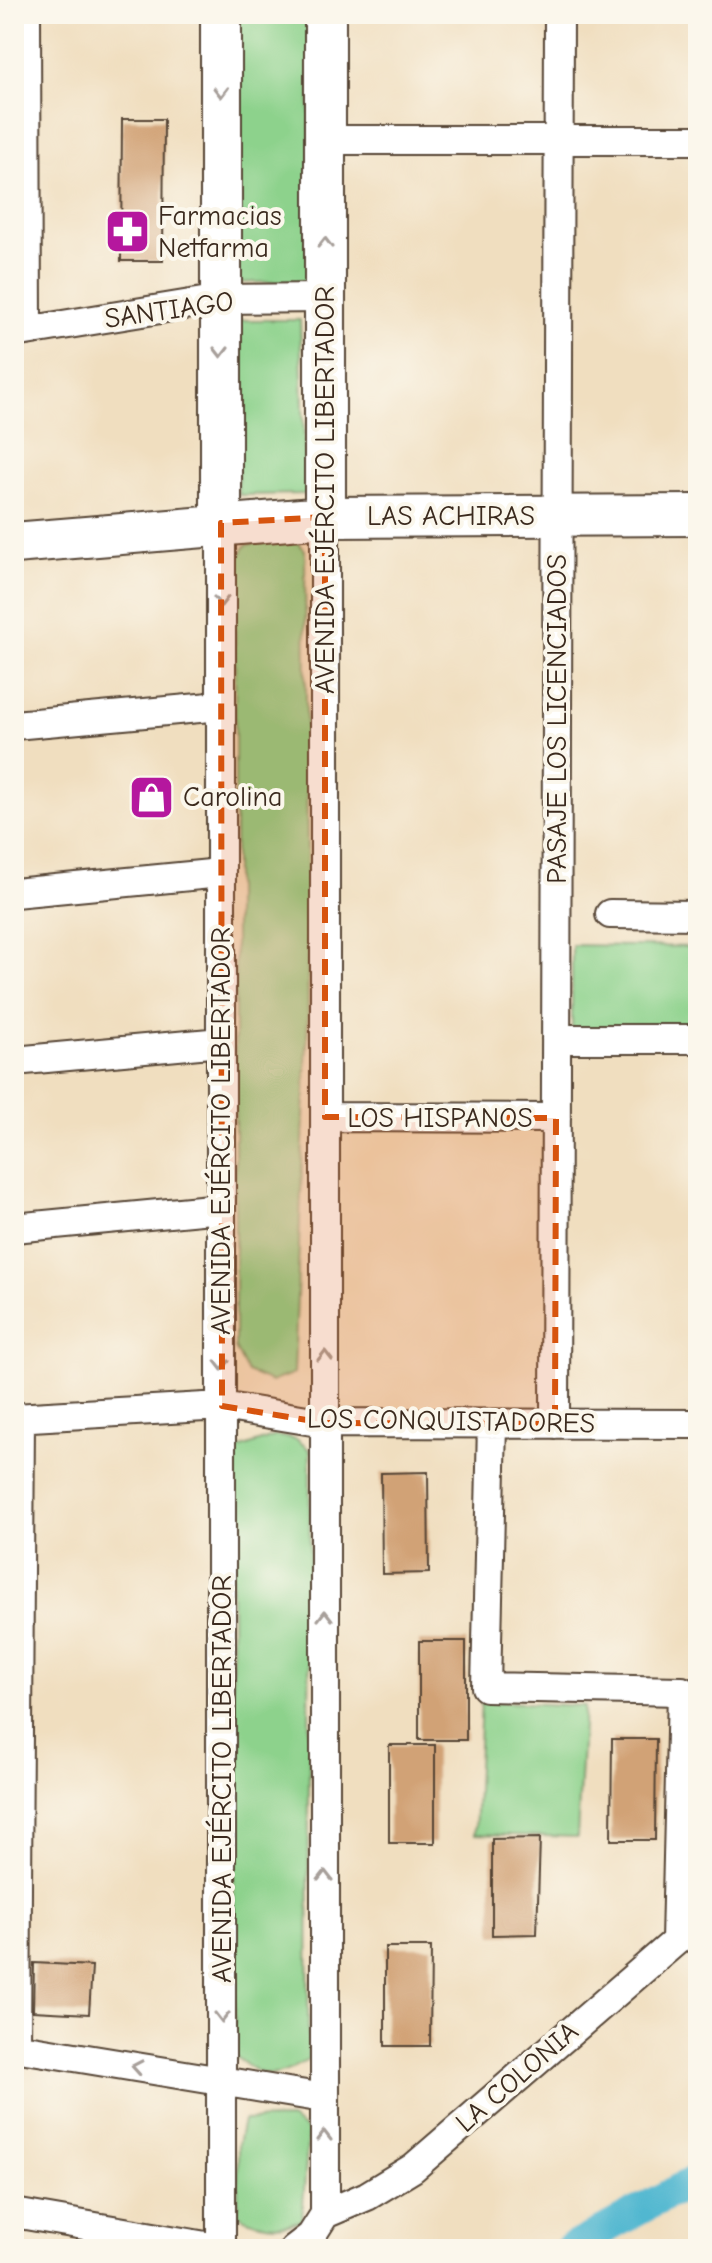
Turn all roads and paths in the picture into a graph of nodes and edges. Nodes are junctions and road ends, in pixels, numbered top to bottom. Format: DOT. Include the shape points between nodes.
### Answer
graph roads {
  1 [pos="26,14"];
  2 [pos="221,14"];
  3 [pos="325,14"];
  4 [pos="559,14"];
  5 [pos="325,140"];
  6 [pos="558,140"];
  7 [pos="698,140"];
  8 [pos="325,298"];
  9 [pos="221,299"];
  10 [pos="21,332"];
  11 [pos="698,515"];
  12 [pos="557,516"];
  13 [pos="325,517"];
  14 [pos="221,523"];
  15 [pos="14,543"];
  16 [pos="221,706"];
  17 [pos="14,725"];
  18 [pos="221,873"];
  19 [pos="14,893"];
  20 [pos="610,914"];
  21 [pos="698,915"];
  22 [pos="556,1039"];
  23 [pos="698,1039"];
  24 [pos="221,1042"];
  25 [pos="14,1061"];
  26 [pos="325,1117"];
  27 [pos="556,1118"];
  28 [pos="221,1208"];
  29 [pos="14,1228"];
  30 [pos="222,1406"];
  31 [pos="17,1417"];
  32 [pos="325,1423"];
  33 [pos="492,1424"];
  34 [pos="555,1424"];
  35 [pos="698,1424"];
  36 [pos="687,1931"];
  37 [pos="15,2047"];
  38 [pos="222,2082"];
  39 [pos="324,2098"];
  40 [pos="14,2213"];
  41 [pos="325,2214"];
  42 [pos="221,2249"];
  43 [pos="294,2249"];
  1 -- 10 [label="street"];
  2 -- 9 [label="street, AVENIDA EJÉRCITO LIBERTADOR, one-way"];
  3 -- 5 [label="street, AVENIDA EJÉRCITO LIBERTADOR"];
  4 -- 6 [label="street, PASAJE LOS LICENCIADOS"];
  5 -- 6 [label="street"];
  8 -- 5 [label="street, AVENIDA EJÉRCITO LIBERTADOR, one-way"];
  6 -- 7 [label="street"];
  6 -- 12 [label="street, PASAJE LOS LICENCIADOS"];
  8 -- 9 [label="street, SANTIAGO"];
  8 -- 13 [label="street, AVENIDA EJÉRCITO LIBERTADOR"];
  9 -- 10 [label="street, SANTIAGO"];
  9 -- 14 [label="street, AVENIDA EJÉRCITO LIBERTADOR, one-way"];
  11 -- 12 [label="street, LAS ACHIRAS"];
  12 -- 13 [label="street, LAS ACHIRAS"];
  12 -- 22 [label="street, PASAJE LOS LICENCIADOS"];
  13 -- 14 [label="street, LAS ACHIRAS"];
  13 -- 26 [label="street, AVENIDA EJÉRCITO LIBERTADOR"];
  14 -- 15 [label="street, LAS ACHIRAS"];
  14 -- 16 [label="street, AVENIDA EJÉRCITO LIBERTADOR, one-way"];
  16 -- 17 [label="street"];
  16 -- 18 [label="street, AVENIDA EJÉRCITO LIBERTADOR"];
  18 -- 19 [label="street"];
  18 -- 24 [label="street, AVENIDA EJÉRCITO LIBERTADOR"];
  20 -- 21 [label="street"];
  22 -- 23 [label="street"];
  22 -- 27 [label="street, PASAJE LOS LICENCIADOS"];
  24 -- 25 [label="street"];
  24 -- 28 [label="street, AVENIDA EJÉRCITO LIBERTADOR"];
  26 -- 27 [label="street, LOS HISPANOS"];
  32 -- 26 [label="street, AVENIDA EJÉRCITO LIBERTADOR, one-way"];
  27 -- 34 [label="street, PASAJE LOS LICENCIADOS"];
  28 -- 29 [label="street"];
  28 -- 30 [label="street, AVENIDA EJÉRCITO LIBERTADOR, one-way"];
  30 -- 31 [label="street, LOS CONQUISTADORES"];
  30 -- 32 [label="street, LOS CONQUISTADORES"];
  30 -- 38 [label="street, AVENIDA EJÉRCITO LIBERTADOR, one-way"];
  31 -- 37 [label="street"];
  32 -- 33 [label="street, LOS CONQUISTADORES"];
  39 -- 32 [label="street, AVENIDA EJÉRCITO LIBERTADOR, one-way"];
  33 -- 34 [label="street, LOS CONQUISTADORES"];
  33 -- 36 [label="street" via="486,1687 682,1691"];
  34 -- 35 [label="street, LOS CONQUISTADORES"];
  36 -- 41 [label="street, LA COLONIA" via="413,2168"];
  38 -- 37 [label="street, one-way"];
  38 -- 39 [label="street"];
  38 -- 42 [label="street, AVENIDA EJÉRCITO LIBERTADOR"];
  41 -- 39 [label="street, AVENIDA EJÉRCITO LIBERTADOR, one-way"];
  40 -- 42 [label="street"];
  41 -- 43 [label="street" via="311,2236"];
}
